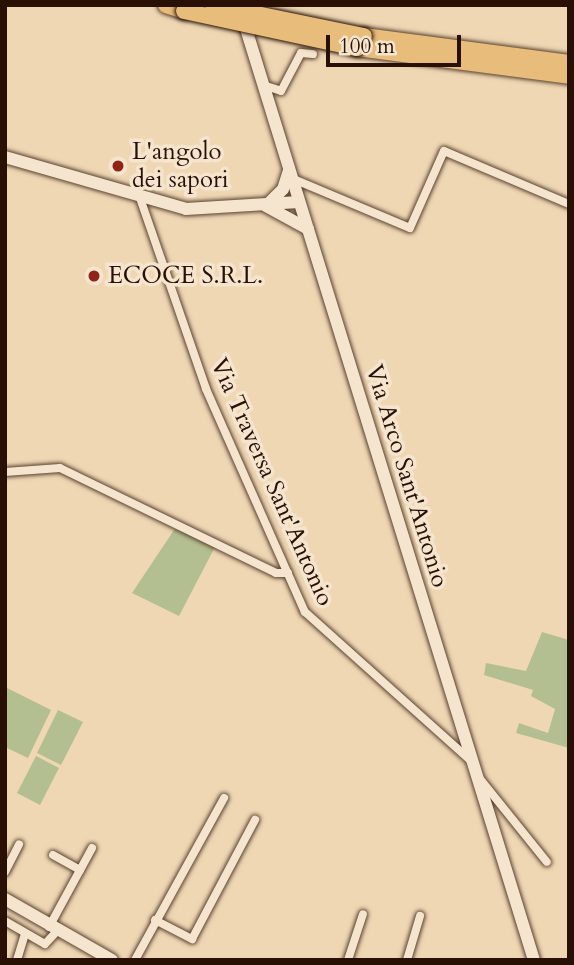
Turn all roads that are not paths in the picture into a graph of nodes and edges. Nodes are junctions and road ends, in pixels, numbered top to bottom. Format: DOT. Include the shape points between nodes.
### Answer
graph roads {
  1 [pos="166,5"];
  2 [pos="213,5"];
  3 [pos="239,5"];
  4 [pos="360,42"];
  5 [pos="313,54"];
  6 [pos="569,63"];
  7 [pos="569,76"];
  8 [pos="263,85"];
  9 [pos="5,157"];
  10 [pos="290,174"];
  11 [pos="140,198"];
  12 [pos="299,202"];
  13 [pos="569,204"];
  14 [pos="265,206"];
  15 [pos="308,229"];
  16 [pos="5,472"];
  17 [pos="288,573"];
  18 [pos="475,769"];
  19 [pos="224,798"];
  20 [pos="256,820"];
  21 [pos="19,844"];
  22 [pos="92,848"];
  23 [pos="53,855"];
  24 [pos="547,862"];
  25 [pos="80,870"];
  26 [pos="5,872"];
  27 [pos="5,899"];
  28 [pos="363,914"];
  29 [pos="421,916"];
  30 [pos="155,920"];
  31 [pos="5,921"];
  32 [pos="53,929"];
  33 [pos="25,933"];
  34 [pos="18,960"];
  35 [pos="113,960"];
  36 [pos="135,960"];
  37 [pos="348,960"];
  38 [pos="407,960"];
  39 [pos="534,960"];
  1 -- 4 [label="highway, bridge"];
  2 -- 4 [label="highway, bridge"];
  3 -- 8 [label="street, Via Arco Sant'Antonio"];
  4 -- 6 [label="highway"];
  4 -- 7 [label="highway"];
  5 -- 8 [label="street" via="301,53 281,90"];
  8 -- 10 [label="street, Via Arco Sant'Antonio"];
  9 -- 11 [label="street"];
  10 -- 12 [label="street, Via Arco Sant'Antonio"];
  10 -- 13 [label="street" via="410,228 444,151"];
  10 -- 14 [label="street" via="283,189"];
  11 -- 14 [label="street" via="207,211"];
  11 -- 17 [label="street, Via Traversa Sant'Antonio" via="206,389"];
  12 -- 14 [label="street"];
  12 -- 15 [label="street, Via Arco Sant'Antonio"];
  14 -- 15 [label="street"];
  15 -- 18 [label="street, Via Arco Sant'Antonio"];
  16 -- 17 [label="street" via="51,467 84,477 276,573"];
  17 -- 18 [label="street, Via Traversa Sant'Antonio" via="304,612"];
  18 -- 24 [label="street, Via Traversa Sant'Antonio"];
  18 -- 39 [label="street, Via Arco Sant'Antonio"];
  19 -- 30 [label="street"];
  20 -- 30 [label="street" via="192,939"];
  21 -- 26 [label="street"];
  22 -- 25 [label="street"];
  23 -- 25 [label="street"];
  25 -- 32 [label="street"];
  27 -- 32 [label="street"];
  28 -- 37 [label="street"];
  29 -- 38 [label="street"];
  30 -- 36 [label="street"];
  31 -- 33 [label="street"];
  32 -- 33 [label="street" via="47,944"];
  32 -- 35 [label="street"];
  33 -- 34 [label="street"];
}
